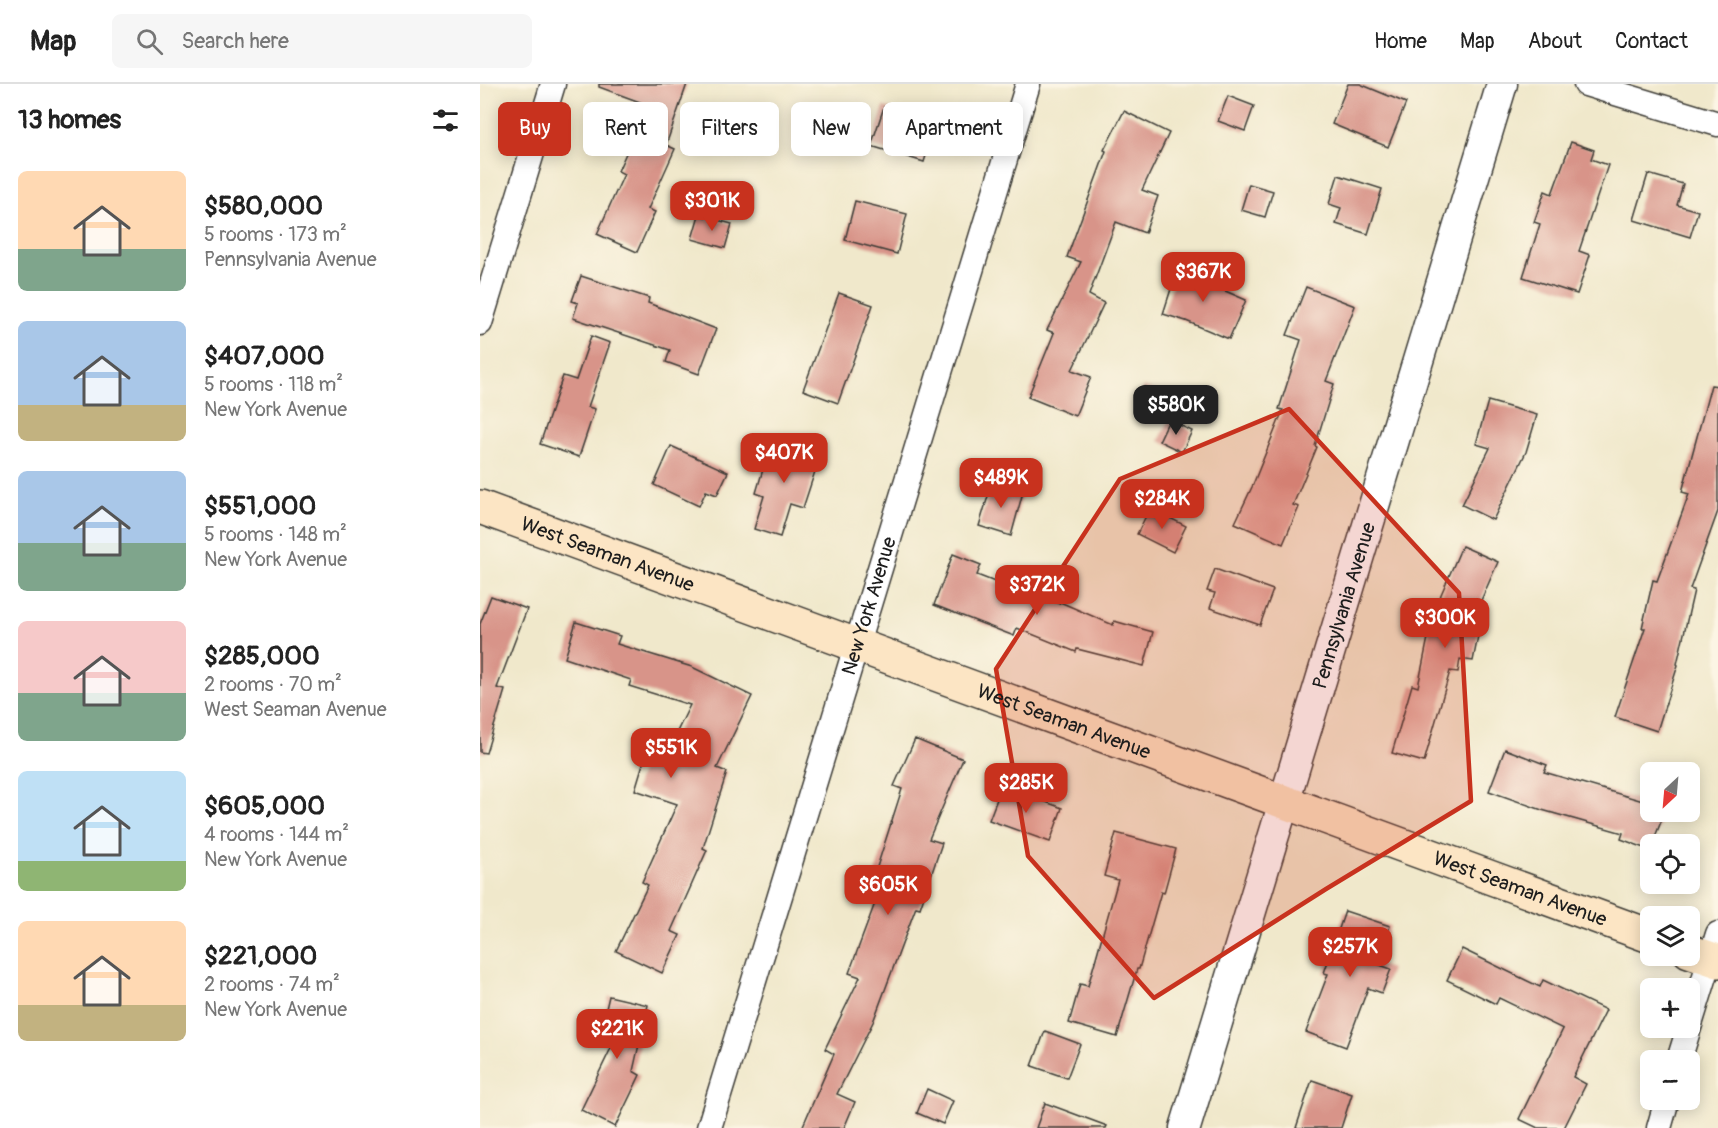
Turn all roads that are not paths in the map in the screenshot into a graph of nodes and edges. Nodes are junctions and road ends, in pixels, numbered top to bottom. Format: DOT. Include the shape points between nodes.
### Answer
graph roads {
  1 [pos="553,84"];
  2 [pos="1028,84"];
  3 [pos="1502,84"];
  4 [pos="1586,84"];
  5 [pos="1718,124"];
  6 [pos="480,323"];
  7 [pos="480,507"];
  8 [pos="857,645"];
  9 [pos="1284,801"];
  10 [pos="1640,932"];
  11 [pos="1709,951"];
  12 [pos="1682,1050"];
  13 [pos="1664,1110"];
  14 [pos="710,1128"];
  15 [pos="1185,1128"];
  16 [pos="1659,1128"];
  1 -- 6 [label="street"];
  2 -- 8 [label="street, New York Avenue"];
  3 -- 9 [label="street, Pennsylvania Avenue"];
  4 -- 5 [label="street"];
  7 -- 8 [label="main road, West Seaman Avenue"];
  8 -- 9 [label="main road, West Seaman Avenue"];
  8 -- 14 [label="street, New York Avenue"];
  9 -- 10 [label="main road, West Seaman Avenue"];
  9 -- 15 [label="street, Pennsylvania Avenue"];
  11 -- 12 [label="street"];
  13 -- 16 [label="street"];
}
